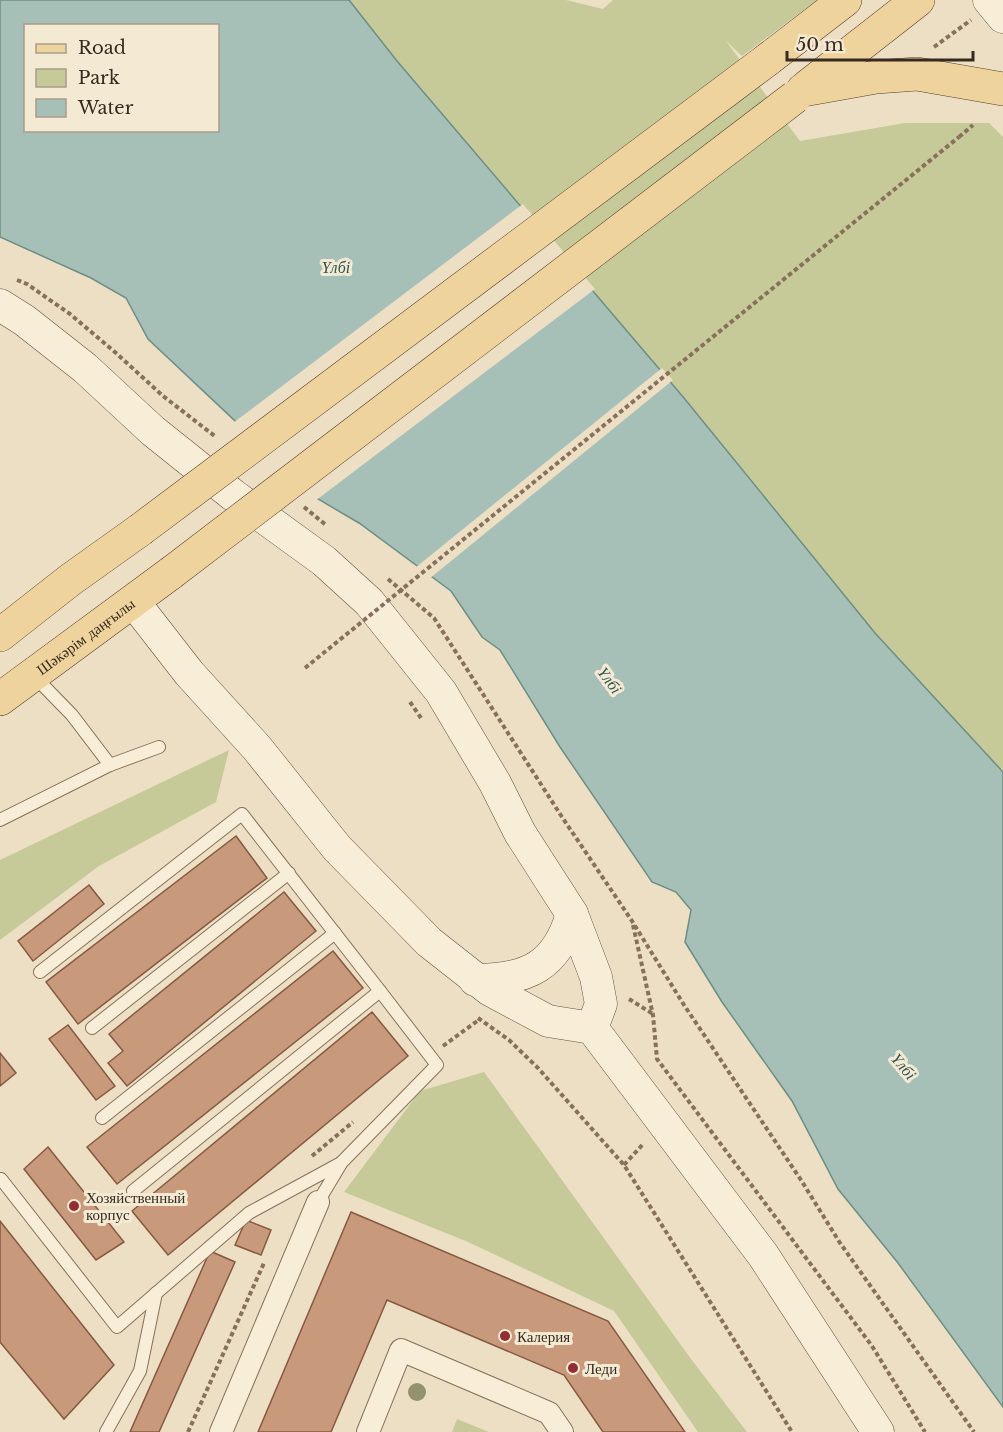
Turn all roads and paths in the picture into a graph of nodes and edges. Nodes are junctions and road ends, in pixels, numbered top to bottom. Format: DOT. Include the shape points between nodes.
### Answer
graph roads {
  1 [pos="818,0"];
  2 [pos="845,0"];
  3 [pos="918,0"];
  4 [pos="995,7"];
  5 [pos="795,37"];
  6 [pos="931,49"];
  7 [pos="1003,89"];
  8 [pos="799,93"];
  9 [pos="973,125"];
  10 [pos="0,305"];
  11 [pos="133,601"];
  12 [pos="434,618"];
  13 [pos="350,620"];
  14 [pos="357,628"];
  15 [pos="0,635"];
  16 [pos="305,668"];
  17 [pos="32,674"];
  18 [pos="0,699"];
  19 [pos="408,699"];
  20 [pos="427,726"];
  21 [pos="159,747"];
  22 [pos="110,765"];
  23 [pos="0,820"];
  24 [pos="289,873"];
  25 [pos="572,914"];
  26 [pos="632,921"];
  27 [pos="335,933"];
  28 [pos="40,972"];
  29 [pos="475,980"];
  30 [pos="380,991"];
  31 [pos="92,1028"];
  32 [pos="592,1028"];
  33 [pos="509,1040"];
  34 [pos="102,1118"];
  35 [pos="342,1162"];
  36 [pos="1,1179"];
  37 [pos="133,1191"];
  38 [pos="318,1202"];
  39 [pos="156,1293"];
  40 [pos="106,1432"];
  41 [pos="220,1432"];
  42 [pos="368,1432"];
  43 [pos="562,1432"];
  44 [pos="792,1432"];
  45 [pos="878,1432"];
  46 [pos="925,1432"];
  47 [pos="974,1432"];
  1 -- 5 [label="main road"];
  2 -- 5 [label="main road"];
  3 -- 8 [label="main road, Шәкәрім даңғылы"];
  4 -- 6 [label="path"];
  5 -- 15 [label="main road, bridge"];
  7 -- 8 [label="main road" via="917,74 876,77"];
  8 -- 11 [label="main road, Шәкәрім даңғылы, bridge"];
  9 -- 16 [label="path, bridge"];
  10 -- 25 [label="main road" via="85,368 153,431 324,561 369,602 441,692 520,833"];
  11 -- 17 [label="main road, Шәкәрім даңғылы"];
  11 -- 29 [label="main road" via="189,674 257,748 337,848 429,942"];
  12 -- 26 [label="path"];
  13 -- 14 [label="path"];
  17 -- 18 [label="main road, Шәкәрім даңғылы"];
  17 -- 22 [label="lane" via="72,715"];
  19 -- 20 [label="path"];
  21 -- 22 [label="lane"];
  22 -- 23 [label="lane"];
  24 -- 27 [label="lane"];
  24 -- 28 [label="lane" via="242,814"];
  24 -- 31 [label="lane"];
  25 -- 29 [label="main road" via="566,934 540,967 520,976"];
  25 -- 32 [label="main road" via="596,976 601,1004"];
  26 -- 46 [label="path" via="654,1015 657,1059 872,1346"];
  26 -- 47 [label="path" via="840,1243"];
  27 -- 30 [label="lane"];
  27 -- 34 [label="lane"];
  29 -- 32 [label="main road" via="548,1021"];
  30 -- 35 [label="lane" via="437,1065"];
  30 -- 37 [label="lane"];
  32 -- 45 [label="main road" via="763,1255"];
  33 -- 44 [label="path" via="624,1165"];
  35 -- 38 [label="lane"];
  35 -- 39 [label="lane" via="249,1213"];
  36 -- 39 [label="lane" via="117,1327"];
  38 -- 41 [label="street"];
  39 -- 40 [label="lane" via="140,1371"];
  42 -- 43 [label="street" via="401,1350 549,1413"];
}
